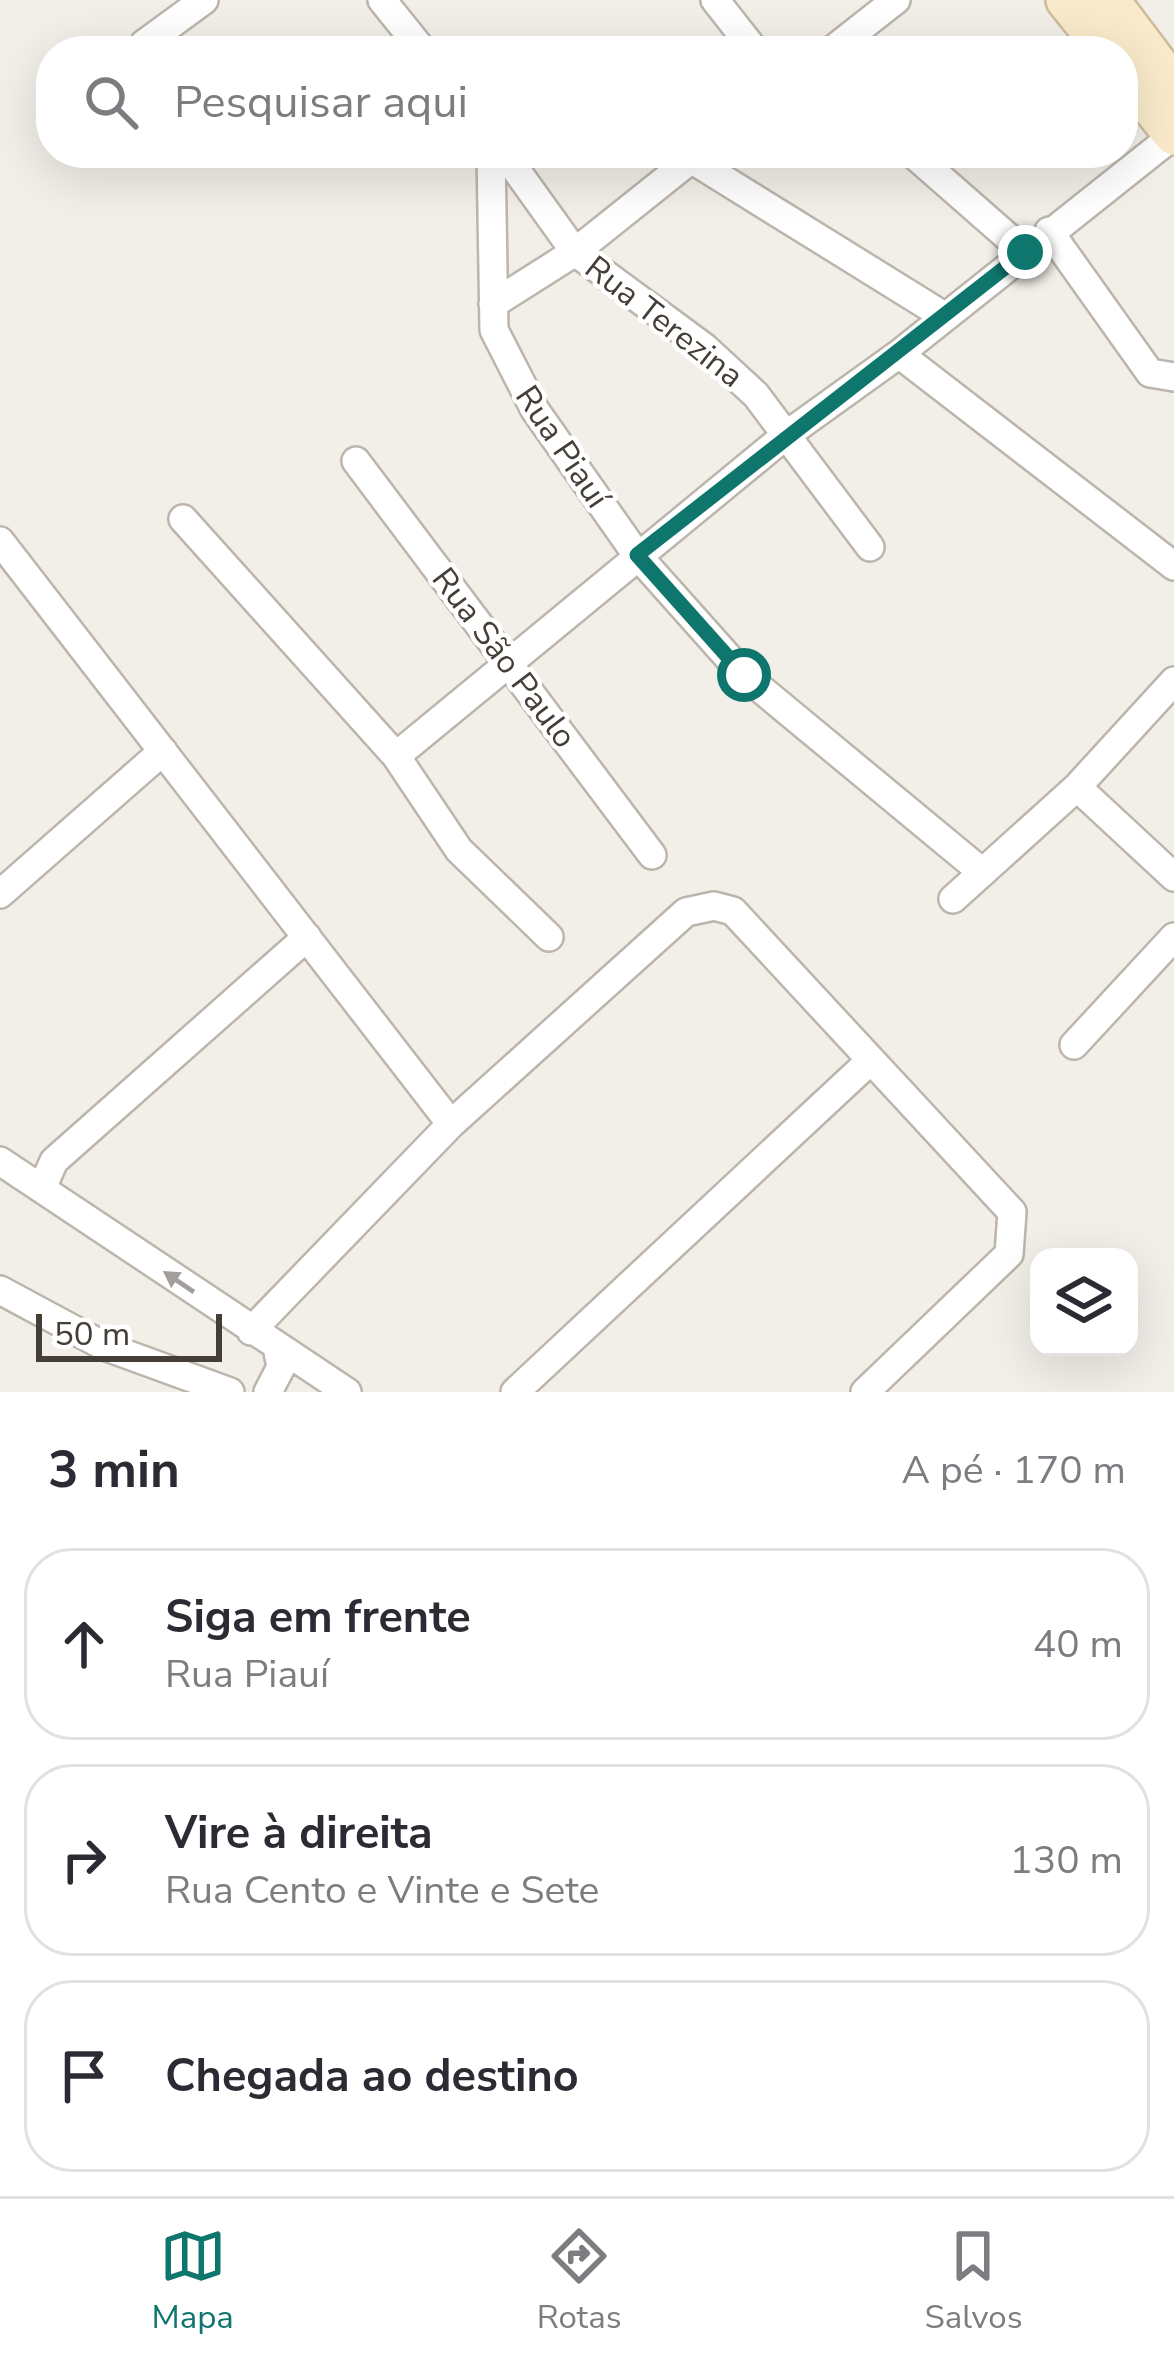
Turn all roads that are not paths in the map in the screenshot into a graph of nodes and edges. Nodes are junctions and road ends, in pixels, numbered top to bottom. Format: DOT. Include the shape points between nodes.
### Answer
graph roads {
  1 [pos="203,0"];
  2 [pos="382,0"];
  3 [pos="715,0"];
  4 [pos="896,0"];
  5 [pos="1066,0"];
  6 [pos="1109,0"];
  7 [pos="155,36"];
  8 [pos="411,36"];
  9 [pos="743,36"];
  10 [pos="850,36"];
  11 [pos="1095,36"];
  12 [pos="1136,36"];
  13 [pos="1138,38"];
  14 [pos="1174,86"];
  15 [pos="1138,90"];
  16 [pos="1174,135"];
  17 [pos="1138,163"];
  18 [pos="491,168"];
  19 [pos="515,168"];
  20 [pos="680,168"];
  21 [pos="714,168"];
  22 [pos="929,168"];
  23 [pos="1131,168"];
  24 [pos="1049,231"];
  25 [pos="574,252"];
  26 [pos="1025,252"];
  27 [pos="493,304"];
  28 [pos="944,316"];
  29 [pos="899,354"];
  30 [pos="1162,375"];
  31 [pos="785,436"];
  32 [pos="356,461"];
  33 [pos="183,518"];
  34 [pos="870,547"];
  35 [pos="637,555"];
  36 [pos="5,558"];
  37 [pos="1174,566"];
  38 [pos="509,665"];
  39 [pos="1174,681"];
  40 [pos="163,751"];
  41 [pos="396,756"];
  42 [pos="1077,787"];
  43 [pos="652,856"];
  44 [pos="982,872"];
  45 [pos="1174,877"];
  46 [pos="0,894"];
  47 [pos="953,899"];
  48 [pos="548,937"];
  49 [pos="307,938"];
  50 [pos="1174,938"];
  51 [pos="1074,1045"];
  52 [pos="871,1060"];
  53 [pos="451,1124"];
  54 [pos="0,1161"];
  55 [pos="42,1188"];
  56 [pos="0,1290"];
  57 [pos="251,1331"];
  58 [pos="277,1347"];
  59 [pos="230,1392"];
  60 [pos="268,1392"];
  61 [pos="347,1392"];
  62 [pos="514,1392"];
  63 [pos="865,1392"];
  1 -- 7 [label="street"];
  2 -- 8 [label="street"];
  3 -- 9 [label="street"];
  4 -- 10 [label="street"];
  5 -- 11 [label="street"];
  6 -- 12 [label="street"];
  13 -- 14 [label="street"];
  15 -- 16 [label="street"];
  16 -- 17 [label="street"];
  18 -- 27 [label="street, Rua Piauí"];
  19 -- 25 [label="street, Rua Terezina"];
  20 -- 25 [label="street"];
  21 -- 28 [label="street"];
  22 -- 26 [label="street"];
  23 -- 24 [label="street"];
  24 -- 26 [label="street"];
  24 -- 30 [label="street"];
  25 -- 27 [label="street"];
  25 -- 31 [label="street, Rua Terezina" via="704,347 755,394"];
  26 -- 28 [label="street"];
  27 -- 35 [label="street, Rua Piauí" via="505,359"];
  28 -- 29 [label="street"];
  29 -- 31 [label="street"];
  29 -- 37 [label="street"];
  31 -- 34 [label="street, Rua Terezina"];
  31 -- 35 [label="street"];
  32 -- 38 [label="street, Rua São Paulo"];
  33 -- 41 [label="street"];
  35 -- 38 [label="street"];
  35 -- 44 [label="street, Rua Piauí" via="744,675"];
  36 -- 40 [label="street"];
  38 -- 41 [label="street"];
  38 -- 43 [label="street, Rua São Paulo"];
  39 -- 42 [label="street"];
  40 -- 46 [label="street"];
  40 -- 49 [label="street"];
  41 -- 48 [label="street" via="459,850"];
  42 -- 44 [label="street"];
  42 -- 45 [label="street"];
  44 -- 47 [label="street"];
  49 -- 53 [label="street"];
  49 -- 55 [label="street" via="55,1161"];
  50 -- 51 [label="street"];
  52 -- 53 [label="street" via="733,911 714,906 686,912"];
  52 -- 62 [label="street"];
  52 -- 63 [label="street" via="1012,1212 1009,1254"];
  53 -- 57 [label="street"];
  54 -- 55 [label="street"];
  57 -- 55 [label="street, one-way"];
  56 -- 59 [label="street" via="104,1346"];
  57 -- 58 [label="street"];
  58 -- 60 [label="street" via="281,1367"];
  58 -- 61 [label="street"];
}
